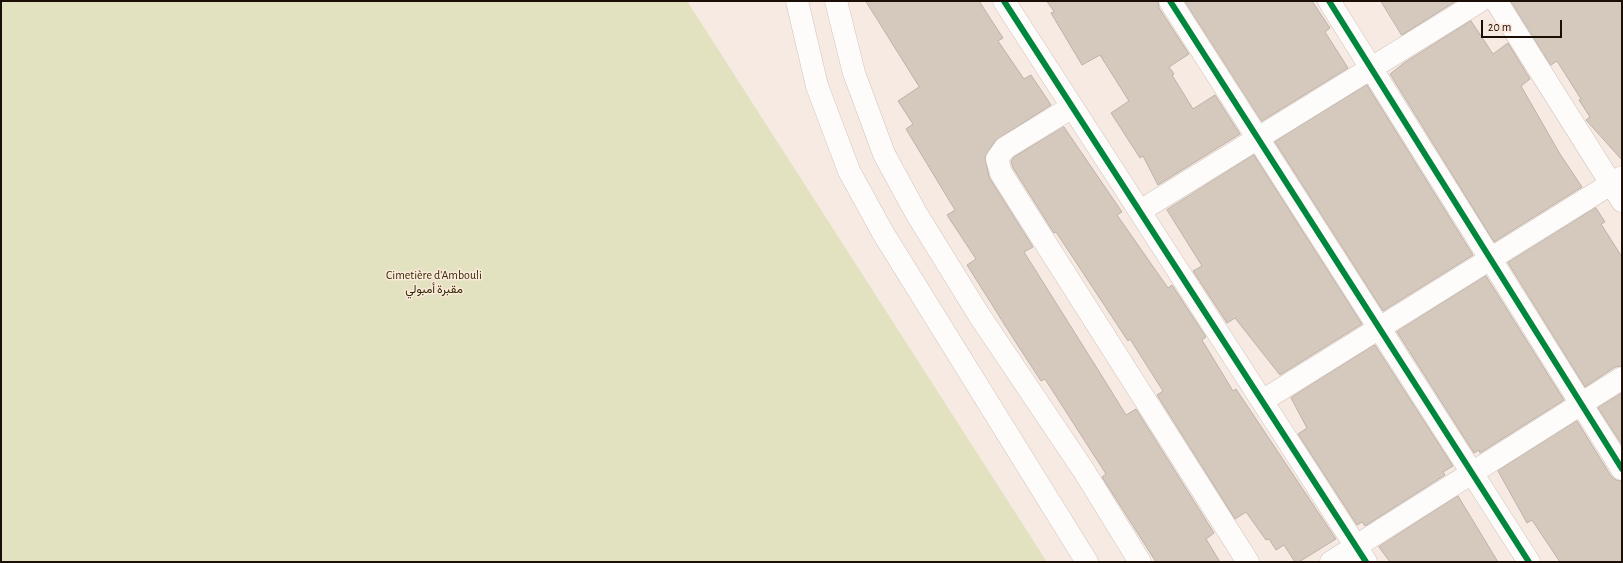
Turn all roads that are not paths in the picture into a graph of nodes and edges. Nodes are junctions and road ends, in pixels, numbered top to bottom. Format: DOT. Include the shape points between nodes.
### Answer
graph roads {
  1 [pos="797,1"];
  2 [pos="836,1"];
  3 [pos="1004,1"];
  4 [pos="1170,1"];
  5 [pos="1329,1"];
  6 [pos="1480,1"];
  7 [pos="1496,1"];
  8 [pos="1372,69"];
  9 [pos="1072,107"];
  10 [pos="1258,139"];
  11 [pos="1618,187"];
  12 [pos="1140,211"];
  13 [pos="1491,259"];
  14 [pos="1379,328"];
  15 [pos="1622,378"];
  16 [pos="1262,400"];
  17 [pos="1581,404"];
  18 [pos="1622,469"];
  19 [pos="1472,473"];
  20 [pos="1361,554"];
  21 [pos="1087,562"];
  22 [pos="1140,562"];
  23 [pos="1248,562"];
  24 [pos="1331,562"];
  25 [pos="1529,562"];
  1 -- 21 [label="street" via="817,86 849,171 883,233"];
  2 -- 22 [label="street" via="854,73 884,154 916,213 979,315 1084,471"];
  3 -- 9 [label="street"];
  4 -- 10 [label="street"];
  5 -- 8 [label="street"];
  6 -- 8 [label="street"];
  7 -- 11 [label="street"];
  8 -- 10 [label="street"];
  8 -- 13 [label="street"];
  9 -- 12 [label="street"];
  9 -- 23 [label="street" via="1005,148 997,159 1001,173"];
  10 -- 12 [label="street"];
  10 -- 14 [label="street"];
  11 -- 13 [label="street"];
  12 -- 16 [label="street"];
  13 -- 14 [label="street"];
  13 -- 17 [label="street"];
  14 -- 16 [label="street"];
  14 -- 19 [label="street"];
  15 -- 17 [label="street"];
  16 -- 20 [label="street"];
  17 -- 18 [label="street"];
  17 -- 19 [label="street"];
  19 -- 20 [label="street"];
  19 -- 25 [label="street"];
  20 -- 24 [label="street"];
}
